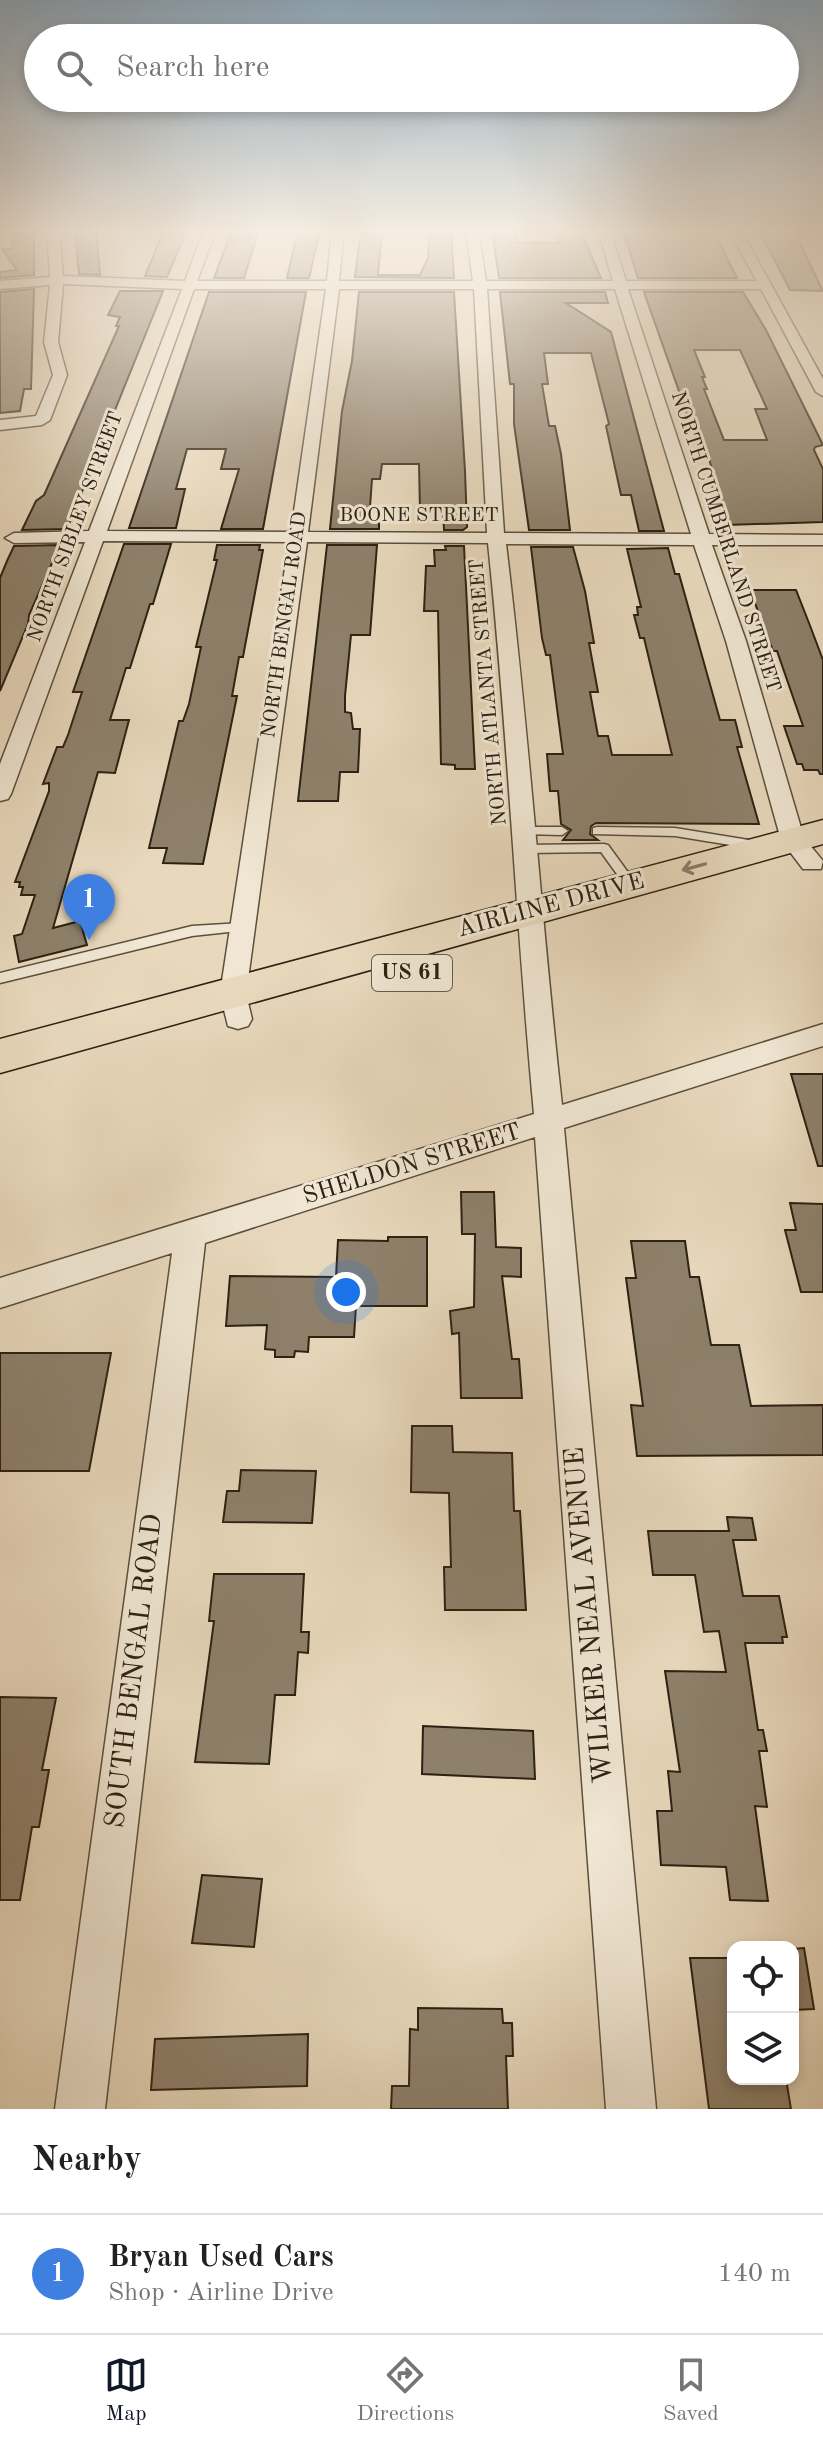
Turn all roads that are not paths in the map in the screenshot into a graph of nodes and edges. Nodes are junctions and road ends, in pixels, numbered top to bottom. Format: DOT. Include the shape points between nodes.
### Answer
graph roads {
  1 [pos="52,328"];
  2 [pos="175,328"];
  3 [pos="328,328"];
  4 [pos="483,328"];
  5 [pos="634,328"];
  6 [pos="790,328"];
  7 [pos="818,374"];
  8 [pos="823,392"];
  9 [pos="0,425"];
  10 [pos="96,536"];
  11 [pos="298,537"];
  12 [pos="14,538"];
  13 [pos="496,538"];
  14 [pos="701,539"];
  15 [pos="823,540"];
  16 [pos="0,794"];
  17 [pos="562,831"];
  18 [pos="597,831"];
  19 [pos="524,840"];
  20 [pos="804,849"];
  21 [pos="631,885"];
  22 [pos="242,927"];
  23 [pos="530,927"];
  24 [pos="0,978"];
  25 [pos="235,1007"];
  26 [pos="823,1035"];
  27 [pos="0,1056"];
  28 [pos="0,1082"];
  29 [pos="549,1122"];
  30 [pos="190,1234"];
  31 [pos="0,1293"];
  32 [pos="80,2109"];
  33 [pos="631,2109"];
  1 -- 9 [label="street" via="60,375 42,420"];
  2 -- 10 [label="street, NORTH SIBLEY STREET"];
  3 -- 11 [label="street, NORTH BENGAL ROAD"];
  4 -- 13 [label="street, NORTH ATLANTA STREET"];
  5 -- 14 [label="street, NORTH CUMBERLAND STREET"];
  6 -- 7 [label="street"];
  7 -- 8 [label="street"];
  10 -- 11 [label="street, BOONE STREET"];
  10 -- 12 [label="street, BOONE STREET"];
  10 -- 16 [label="street, NORTH SIBLEY STREET"];
  11 -- 13 [label="street, BOONE STREET"];
  11 -- 22 [label="street, NORTH BENGAL ROAD"];
  13 -- 14 [label="street, BOONE STREET"];
  13 -- 19 [label="street, NORTH ATLANTA STREET"];
  14 -- 15 [label="street, BOONE STREET"];
  14 -- 20 [label="street, NORTH CUMBERLAND STREET"];
  17 -- 19 [label="lane"];
  18 -- 20 [label="lane" via="675,832"];
  19 -- 21 [label="lane" via="604,848"];
  19 -- 23 [label="street, NORTH ATLANTA STREET"];
  20 -- 21 [label="highway, AIRLINE DRIVE / US 61, one-way"];
  20 -- 23 [label="highway, AIRLINE DRIVE / US 61"];
  21 -- 23 [label="highway, AIRLINE DRIVE / US 61"];
  22 -- 24 [label="lane" via="192,931"];
  22 -- 25 [label="street, NORTH BENGAL ROAD"];
  23 -- 25 [label="highway, AIRLINE DRIVE / US 61"];
  23 -- 29 [label="street, NORTH ATLANTA STREET"];
  25 -- 27 [label="highway, AIRLINE DRIVE / US 61"];
  25 -- 28 [label="highway, AIRLINE DRIVE / US 61"];
  26 -- 29 [label="street, SHELDON STREET"];
  29 -- 30 [label="street, SHELDON STREET"];
  29 -- 33 [label="street, WILKER NEAL AVENUE"];
  30 -- 31 [label="street, SHELDON STREET"];
  30 -- 32 [label="street, SOUTH BENGAL ROAD"];
}
